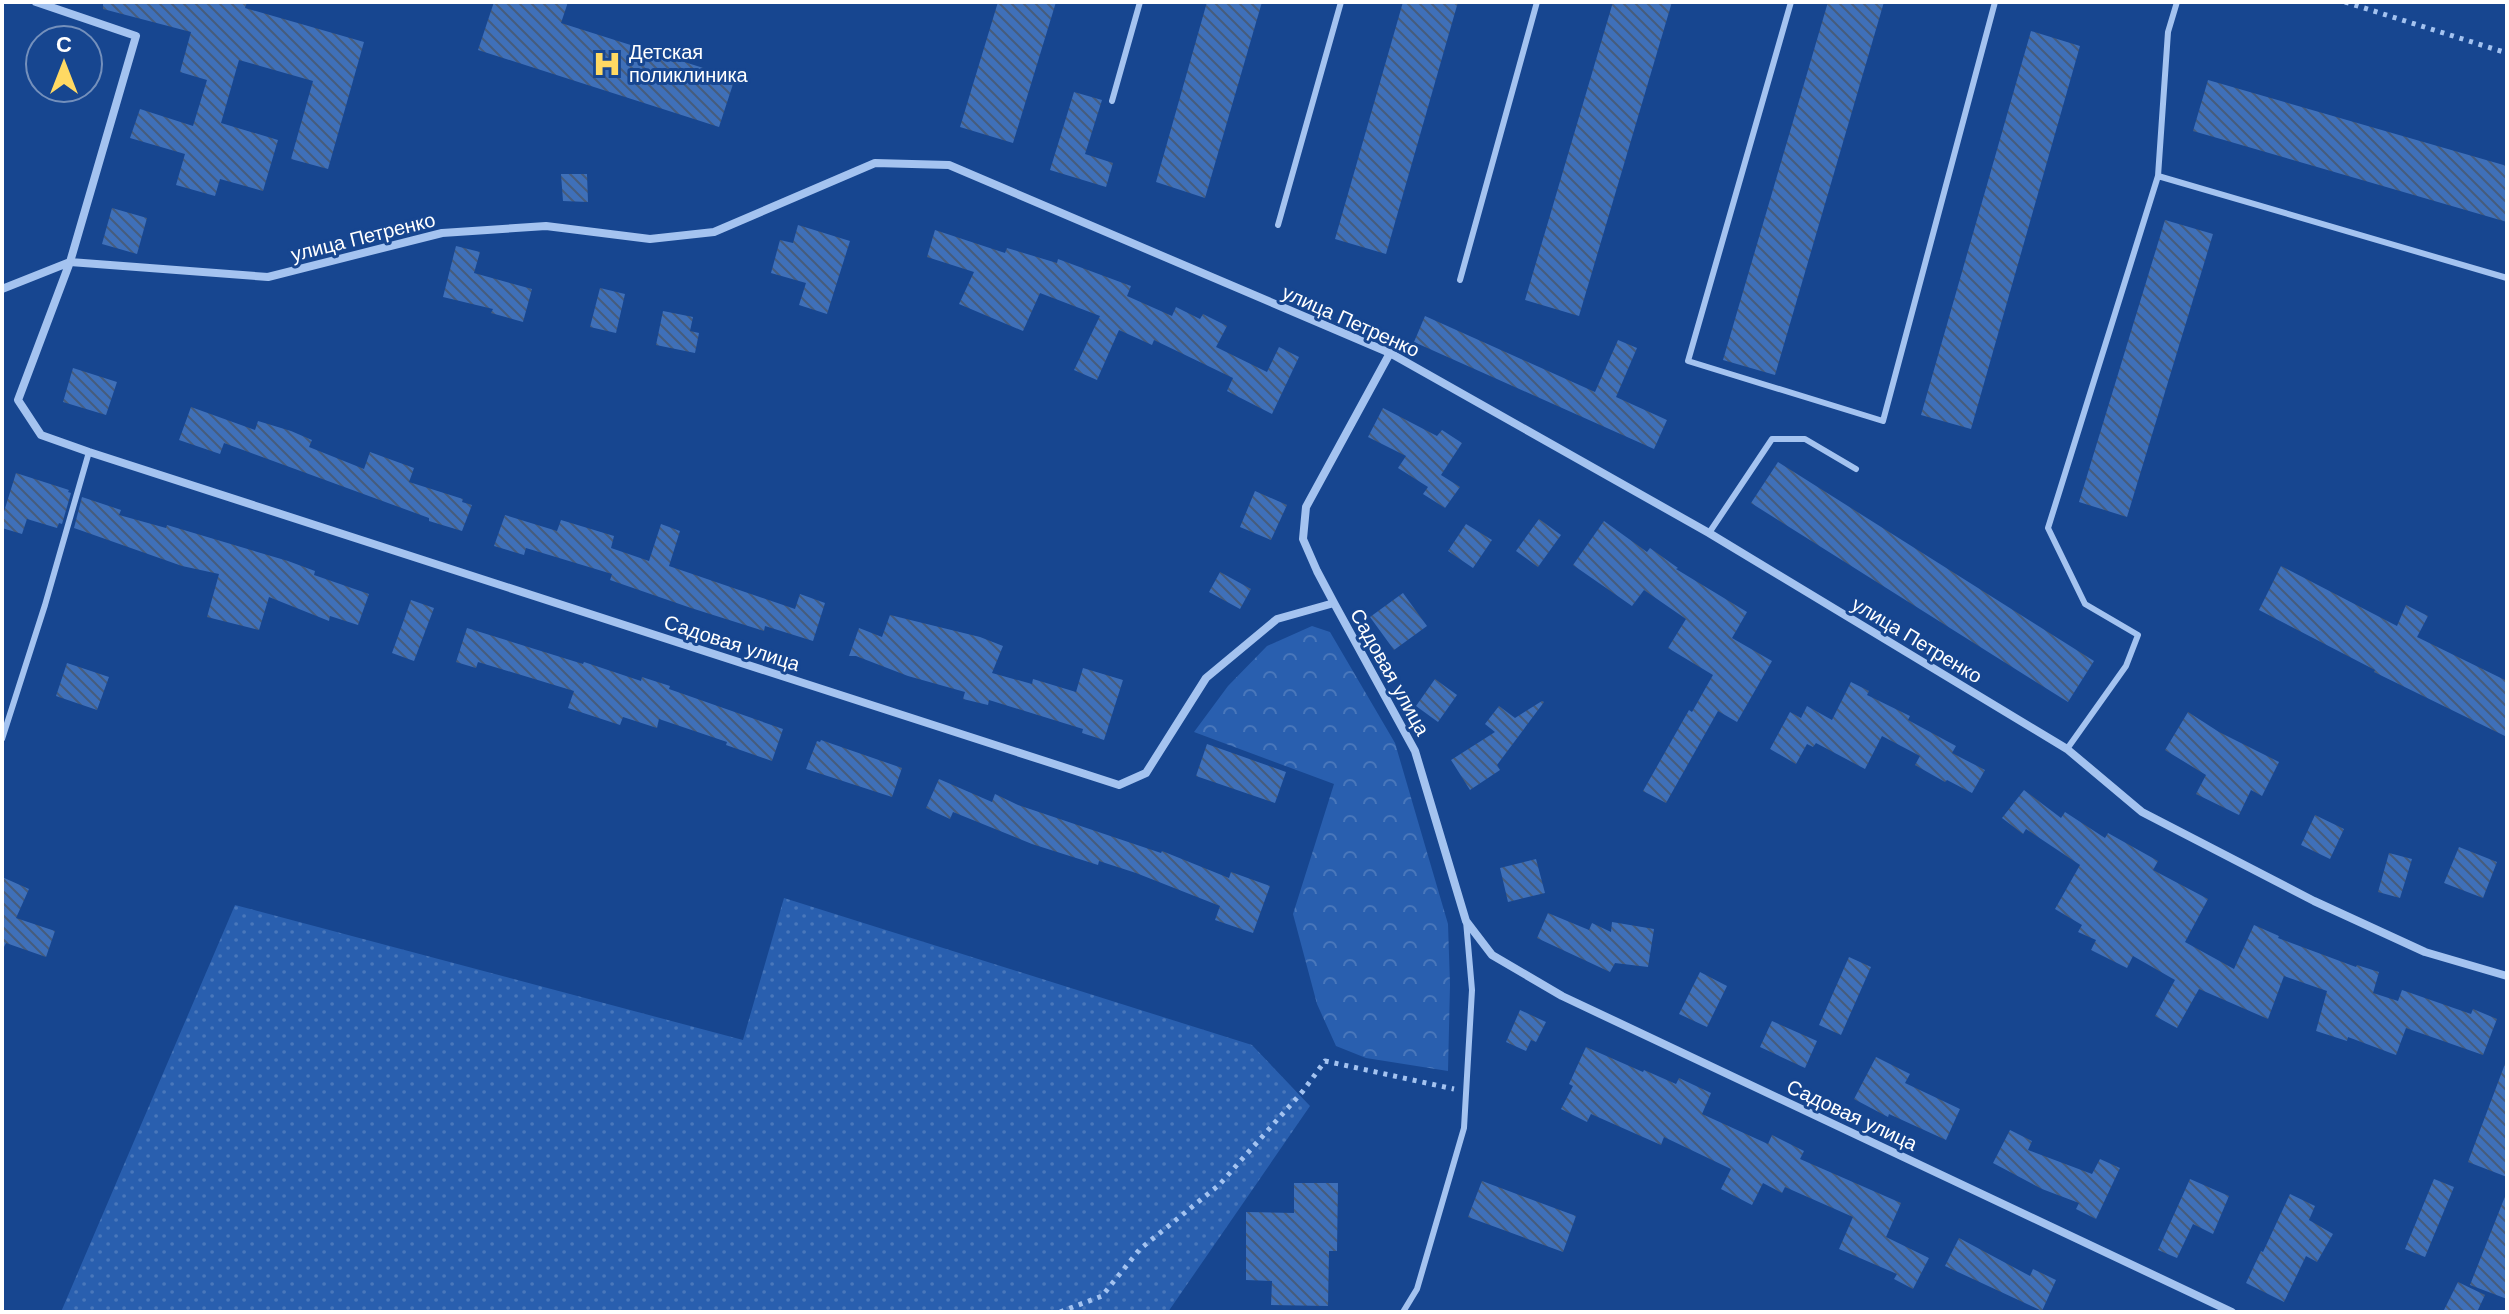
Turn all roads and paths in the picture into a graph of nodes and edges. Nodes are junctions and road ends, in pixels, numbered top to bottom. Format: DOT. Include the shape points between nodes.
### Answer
graph roads {
  1 [pos="36,2"];
  2 [pos="1140,2"];
  3 [pos="1341,2"];
  4 [pos="1537,2"];
  5 [pos="1791,2"];
  6 [pos="1995,2"];
  7 [pos="2177,2"];
  8 [pos="2345,2"];
  9 [pos="2507,53"];
  10 [pos="1112,101"];
  11 [pos="2158,176"];
  12 [pos="1278,225"];
  13 [pos="70,262"];
  14 [pos="2507,278"];
  15 [pos="1460,280"];
  16 [pos="2,289"];
  17 [pos="1390,353"];
  18 [pos="89,452"];
  19 [pos="1856,469"];
  20 [pos="1709,533"];
  21 [pos="1334,603"];
  22 [pos="2,739"];
  23 [pos="2067,749"];
  24 [pos="1466,921"];
  25 [pos="2507,976"];
  26 [pos="1466,1092"];
  27 [pos="1060,1312"];
  28 [pos="1403,1312"];
  29 [pos="2232,1312"];
  1 -- 13 [label="street" via="136,36"];
  2 -- 10 [label="lane"];
  3 -- 12 [label="lane"];
  4 -- 15 [label="lane"];
  5 -- 6 [label="lane" via="1688,361 1883,421"];
  7 -- 11 [label="lane" via="2168,32"];
  8 -- 9 [label="path"];
  11 -- 14 [label="lane"];
  11 -- 23 [label="lane" via="2048,528 2085,604 2138,635 2126,666"];
  13 -- 16 [label="street"];
  13 -- 17 [label="street, улица Петренко" via="268,277 442,233 546,226 663,238 714,232 875,163 949,165"];
  13 -- 18 [label="street, Садовая улица" via="18,400 41,435"];
  17 -- 20 [label="street, улица Петренко"];
  17 -- 21 [label="street" via="1306,507 1303,539"];
  18 -- 21 [label="street, Садовая улица" via="1119,785 1146,773 1206,678 1277,619"];
  18 -- 22 [label="lane"];
  19 -- 20 [label="lane" via="1805,439 1772,439"];
  20 -- 23 [label="street, улица Петренко"];
  21 -- 24 [label="street, Садовая улица" via="1415,751"];
  23 -- 25 [label="street, улица Петренко" via="2142,812 2314,901 2425,952"];
  24 -- 26 [label="lane" via="1472,990"];
  24 -- 29 [label="street, Садовая улица" via="1492,955 1562,996"];
  26 -- 27 [label="path" via="1325,1061 1219,1185 1140,1249 1102,1296"];
  26 -- 28 [label="lane" via="1464,1128 1417,1289"];
}
